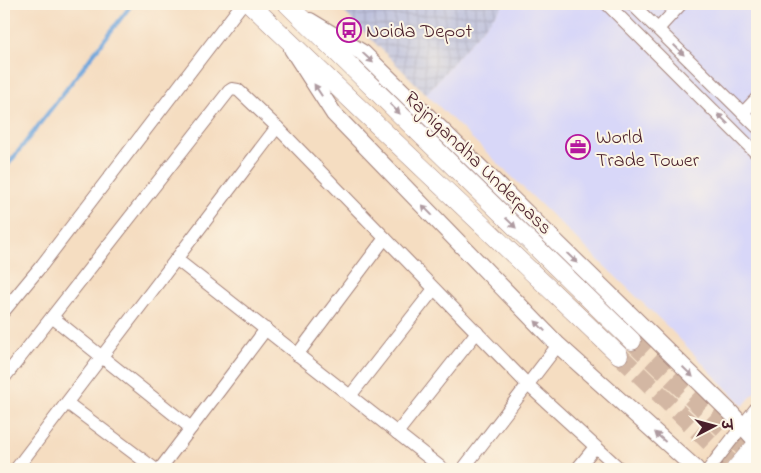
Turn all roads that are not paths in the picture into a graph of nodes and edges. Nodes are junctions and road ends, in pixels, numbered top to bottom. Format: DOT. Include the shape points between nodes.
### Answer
graph roads {
  1 [pos="242,4"];
  2 [pos="250,4"];
  3 [pos="608,4"];
  4 [pos="632,4"];
  5 [pos="681,4"];
  6 [pos="292,9"];
  7 [pos="658,29"];
  8 [pos="286,39"];
  9 [pos="757,98"];
  10 [pos="743,113"];
  11 [pos="277,127"];
  12 [pos="757,128"];
  13 [pos="757,154"];
  14 [pos="385,238"];
  15 [pos="176,259"];
  16 [pos="434,289"];
  17 [pos="4,311"];
  18 [pos="52,317"];
  19 [pos="266,329"];
  20 [pos="477,332"];
  21 [pos="632,341"];
  22 [pos="558,344"];
  23 [pos="297,354"];
  24 [pos="619,355"];
  25 [pos="101,357"];
  26 [pos="4,378"];
  27 [pos="528,385"];
  28 [pos="350,396"];
  29 [pos="66,403"];
  30 [pos="757,407"];
  31 [pos="743,426"];
  32 [pos="191,428"];
  33 [pos="397,433"];
  34 [pos="757,443"];
  35 [pos="595,447"];
  36 [pos="16,469"];
  37 [pos="155,469"];
  38 [pos="160,469"];
  39 [pos="443,469"];
  40 [pos="464,469"];
  41 [pos="578,469"];
  42 [pos="620,469"];
  43 [pos="696,469"];
  44 [pos="709,469"];
  45 [pos="735,469"];
  1 -- 17 [label="street"];
  2 -- 8 [label="main road"];
  13 -- 3 [label="street, one-way"];
  4 -- 7 [label="street"];
  5 -- 7 [label="street"];
  6 -- 21 [label="main road, Rajnigandha Underpass, one-way"];
  6 -- 31 [label="street, one-way" via="363,53"];
  7 -- 10 [label="street, one-way"];
  22 -- 8 [label="street, one-way" via="334,114"];
  8 -- 24 [label="main road"];
  9 -- 10 [label="street"];
  10 -- 12 [label="street"];
  11 -- 14 [label="street"];
  11 -- 15 [label="street"];
  11 -- 18 [label="street" via="238,90 229,90"];
  14 -- 16 [label="street"];
  14 -- 23 [label="street"];
  15 -- 19 [label="street"];
  15 -- 25 [label="street"];
  16 -- 20 [label="street"];
  16 -- 28 [label="street"];
  18 -- 25 [label="street"];
  18 -- 26 [label="street"];
  19 -- 23 [label="street"];
  19 -- 32 [label="street"];
  20 -- 27 [label="street"];
  20 -- 33 [label="street"];
  22 -- 27 [label="street"];
  43 -- 22 [label="street, one-way"];
  23 -- 28 [label="street"];
  25 -- 29 [label="street"];
  25 -- 32 [label="street"];
  27 -- 35 [label="street"];
  27 -- 40 [label="street"];
  28 -- 33 [label="street"];
  29 -- 36 [label="street"];
  29 -- 37 [label="street"];
  30 -- 31 [label="street"];
  31 -- 34 [label="street"];
  31 -- 44 [label="street"];
  32 -- 38 [label="street"];
  33 -- 39 [label="street"];
  34 -- 45 [label="main road"];
  35 -- 41 [label="street"];
  35 -- 42 [label="street"];
}
